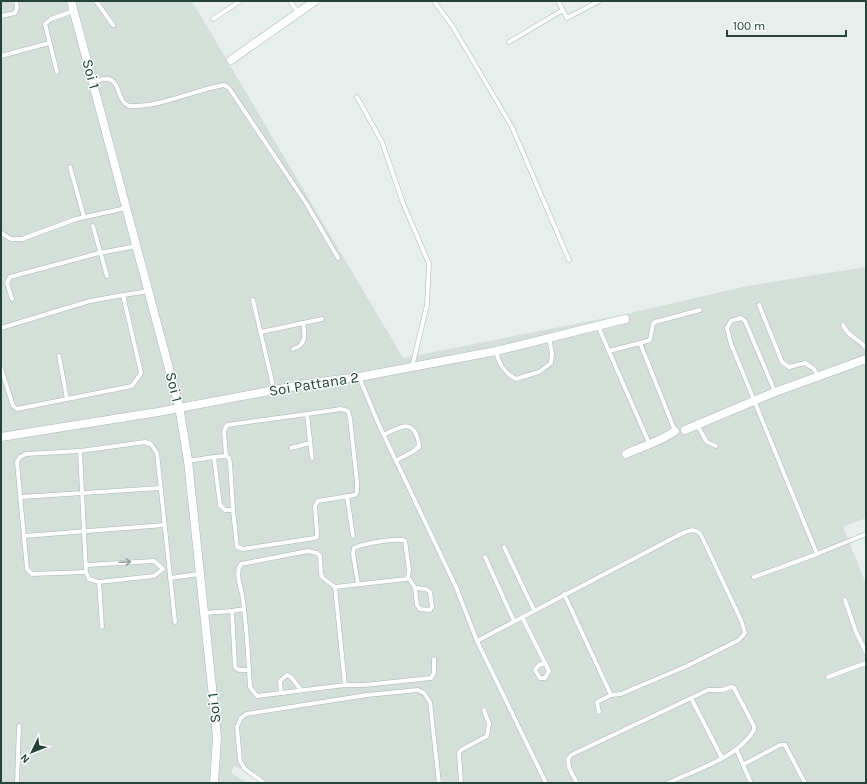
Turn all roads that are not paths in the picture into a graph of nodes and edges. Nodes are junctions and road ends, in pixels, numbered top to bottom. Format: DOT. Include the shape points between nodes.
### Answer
graph roads {
  1 [pos="16,1"];
  2 [pos="71,1"];
  3 [pos="96,1"];
  4 [pos="240,1"];
  5 [pos="290,1"];
  6 [pos="315,1"];
  7 [pos="434,1"];
  8 [pos="558,1"];
  9 [pos="599,1"];
  10 [pos="563,10"];
  11 [pos="74,11"];
  12 [pos="298,12"];
  13 [pos="1,16"];
  14 [pos="213,19"];
  15 [pos="113,24"];
  16 [pos="509,42"];
  17 [pos="49,43"];
  18 [pos="1,56"];
  19 [pos="231,60"];
  20 [pos="57,72"];
  21 [pos="93,82"];
  22 [pos="358,97"];
  23 [pos="70,167"];
  24 [pos="126,208"];
  25 [pos="84,217"];
  26 [pos="93,226"];
  27 [pos="1,233"];
  28 [pos="138,246"];
  29 [pos="99,252"];
  30 [pos="338,258"];
  31 [pos="569,260"];
  32 [pos="107,276"];
  33 [pos="149,289"];
  34 [pos="123,295"];
  35 [pos="12,299"];
  36 [pos="253,300"];
  37 [pos="760,306"];
  38 [pos="700,310"];
  39 [pos="322,319"];
  40 [pos="625,319"];
  41 [pos="303,323"];
  42 [pos="843,325"];
  43 [pos="1,328"];
  44 [pos="599,328"];
  45 [pos="261,332"];
  46 [pos="549,338"];
  47 [pos="640,343"];
  48 [pos="293,348"];
  49 [pos="866,348"];
  50 [pos="496,351"];
  51 [pos="609,351"];
  52 [pos="59,356"];
  53 [pos="866,359"];
  54 [pos="412,367"];
  55 [pos="1,368"];
  56 [pos="818,376"];
  57 [pos="359,377"];
  58 [pos="274,390"];
  59 [pos="775,392"];
  60 [pos="67,399"];
  61 [pos="753,400"];
  62 [pos="179,406"];
  63 [pos="307,414"];
  64 [pos="696,425"];
  65 [pos="685,430"];
  66 [pos="675,431"];
  67 [pos="385,434"];
  68 [pos="1,437"];
  69 [pos="310,443"];
  70 [pos="649,443"];
  71 [pos="716,446"];
  72 [pos="291,448"];
  73 [pos="80,451"];
  74 [pos="626,454"];
  75 [pos="226,456"];
  76 [pos="214,457"];
  77 [pos="312,458"];
  78 [pos="397,460"];
  79 [pos="188,461"];
  80 [pos="161,488"];
  81 [pos="82,493"];
  82 [pos="347,496"];
  83 [pos="21,497"];
  84 [pos="233,510"];
  85 [pos="164,525"];
  86 [pos="84,532"];
  87 [pos="866,534"];
  88 [pos="24,536"];
  89 [pos="353,536"];
  90 [pos="504,547"];
  91 [pos="817,554"];
  92 [pos="485,557"];
  93 [pos="87,565"];
  94 [pos="163,569"];
  95 [pos="169,569"];
  96 [pos="86,572"];
  97 [pos="199,574"];
  98 [pos="408,577"];
  99 [pos="754,577"];
  100 [pos="170,578"];
  101 [pos="99,582"];
  102 [pos="358,584"];
  103 [pos="334,587"];
  104 [pos="415,588"];
  105 [pos="564,594"];
  106 [pos="845,600"];
  107 [pos="244,609"];
  108 [pos="534,610"];
  109 [pos="232,611"];
  110 [pos="204,613"];
  111 [pos="522,617"];
  112 [pos="175,622"];
  113 [pos="514,622"];
  114 [pos="102,627"];
  115 [pos="477,641"];
  116 [pos="866,652"];
  117 [pos="434,659"];
  118 [pos="545,663"];
  119 [pos="866,663"];
  120 [pos="249,670"];
  121 [pos="828,676"];
  122 [pos="345,684"];
  123 [pos="301,690"];
  124 [pos="281,693"];
  125 [pos="611,695"];
  126 [pos="691,698"];
  127 [pos="484,710"];
  128 [pos="599,712"];
  129 [pos="19,726"];
  130 [pos="737,750"];
  131 [pos="722,758"];
  132 [pos="744,764"];
  133 [pos="263,782"];
  134 [pos="17,783"];
  135 [pos="214,783"];
  136 [pos="439,783"];
  137 [pos="461,783"];
  138 [pos="546,783"];
  139 [pos="577,783"];
  140 [pos="668,783"];
  141 [pos="751,783"];
  142 [pos="805,783"];
  1 -- 13 [label="lane" via="15,13"];
  2 -- 11 [label="street, Soi 1"];
  3 -- 15 [label="lane"];
  4 -- 14 [label="lane"];
  5 -- 12 [label="lane"];
  6 -- 12 [label="street"];
  7 -- 31 [label="lane" via="453,27 512,127"];
  8 -- 10 [label="lane"];
  9 -- 10 [label="lane" via="567,18"];
  10 -- 16 [label="lane"];
  11 -- 17 [label="lane" via="46,21 44,26"];
  11 -- 21 [label="street, Soi 1"];
  12 -- 19 [label="street"];
  17 -- 18 [label="lane"];
  17 -- 20 [label="lane"];
  21 -- 24 [label="street, Soi 1"];
  21 -- 30 [label="lane" via="108,79 112,81 123,102 129,106 148,105 224,85 229,88 306,203"];
  22 -- 54 [label="lane" via="382,142 403,203 429,264 427,305"];
  23 -- 25 [label="lane"];
  24 -- 25 [label="lane"];
  24 -- 28 [label="street, Soi 1"];
  25 -- 27 [label="lane" via="22,238 11,239"];
  26 -- 29 [label="lane"];
  28 -- 29 [label="lane"];
  28 -- 33 [label="street, Soi 1"];
  29 -- 32 [label="lane"];
  29 -- 35 [label="lane" via="10,277 7,283"];
  33 -- 34 [label="lane"];
  33 -- 62 [label="street, Soi 1"];
  34 -- 43 [label="lane"];
  34 -- 60 [label="lane" via="141,373 132,386"];
  36 -- 45 [label="lane"];
  37 -- 56 [label="lane" via="782,362 788,367 805,363 814,369"];
  38 -- 47 [label="lane" via="655,322 652,324 650,340"];
  39 -- 41 [label="lane"];
  40 -- 44 [label="street, Soi Pattana 2"];
  41 -- 45 [label="lane"];
  41 -- 48 [label="lane" via="306,336 304,341 302,345"];
  42 -- 49 [label="lane" via="849,335 862,342"];
  44 -- 46 [label="street, Soi Pattana 2"];
  44 -- 51 [label="lane"];
  45 -- 58 [label="lane"];
  46 -- 50 [label="street, Soi Pattana 2"];
  46 -- 50 [label="lane" via="551,363 539,372 516,380 509,376"];
  47 -- 51 [label="lane"];
  47 -- 66 [label="lane"];
  50 -- 54 [label="street, Soi Pattana 2"];
  51 -- 70 [label="lane"];
  52 -- 60 [label="lane"];
  53 -- 56 [label="street"];
  54 -- 57 [label="street, Soi Pattana 2"];
  55 -- 60 [label="lane" via="13,406 17,409"];
  56 -- 59 [label="street"];
  57 -- 58 [label="street, Soi Pattana 2"];
  57 -- 67 [label="lane"];
  58 -- 62 [label="street, Soi Pattana 2"];
  59 -- 61 [label="street"];
  59 -- 61 [label="lane" via="745,321 741,318 731,321 727,328 731,344"];
  61 -- 64 [label="street"];
  61 -- 91 [label="lane"];
  62 -- 68 [label="street, Soi Pattana 2" via="158,412"];
  62 -- 79 [label="street, Soi 1"];
  63 -- 69 [label="lane"];
  63 -- 75 [label="lane" via="227,425 224,431"];
  63 -- 82 [label="lane" via="341,409 348,411 357,492"];
  64 -- 65 [label="street"];
  64 -- 71 [label="lane" via="707,442"];
  66 -- 70 [label="street" via="662,440"];
  67 -- 78 [label="lane"];
  67 -- 78 [label="lane" via="408,426 414,430 419,447"];
  69 -- 72 [label="lane"];
  69 -- 77 [label="lane"];
  70 -- 74 [label="street"];
  73 -- 80 [label="lane" via="145,442 151,444 157,453"];
  73 -- 81 [label="lane"];
  73 -- 83 [label="lane" via="26,454 20,457 17,462"];
  75 -- 76 [label="lane"];
  75 -- 84 [label="lane" via="230,463"];
  76 -- 79 [label="lane"];
  76 -- 84 [label="lane" via="220,505 225,510"];
  78 -- 115 [label="lane" via="456,588"];
  79 -- 97 [label="street, Soi 1"];
  80 -- 81 [label="lane"];
  80 -- 85 [label="lane"];
  81 -- 83 [label="lane"];
  81 -- 86 [label="lane"];
  82 -- 84 [label="lane" via="322,499 316,503 317,537 243,549 237,547"];
  82 -- 89 [label="lane"];
  83 -- 88 [label="lane"];
  85 -- 86 [label="lane"];
  85 -- 95 [label="lane"];
  86 -- 88 [label="lane"];
  86 -- 93 [label="lane"];
  87 -- 91 [label="lane"];
  88 -- 96 [label="lane" via="27,569 32,574"];
  90 -- 108 [label="lane"];
  91 -- 99 [label="lane"];
  92 -- 113 [label="lane"];
  93 -- 94 [label="lane, one-way" via="154,561"];
  93 -- 96 [label="lane"];
  94 -- 95 [label="lane"];
  94 -- 101 [label="lane" via="154,576"];
  95 -- 100 [label="lane"];
  96 -- 101 [label="lane" via="91,581"];
  97 -- 100 [label="lane"];
  97 -- 110 [label="street, Soi 1"];
  98 -- 102 [label="lane"];
  98 -- 102 [label="lane" via="410,570 407,543 400,539 356,547 353,550"];
  98 -- 104 [label="lane"];
  100 -- 112 [label="lane"];
  101 -- 114 [label="lane"];
  102 -- 103 [label="lane"];
  103 -- 107 [label="lane" via="323,578 320,556 312,551 244,562 239,566 238,572"];
  103 -- 122 [label="lane"];
  104 -- 104 [label="lane" via="418,607 423,610 431,609 430,592"];
  105 -- 108 [label="lane"];
  105 -- 125 [label="lane"];
  105 -- 125 [label="lane" via="677,536 696,530 701,535 741,620 745,633 739,640 621,694"];
  106 -- 116 [label="lane"];
  107 -- 109 [label="lane"];
  107 -- 120 [label="lane"];
  108 -- 111 [label="lane"];
  109 -- 110 [label="lane"];
  109 -- 120 [label="lane" via="235,667 239,670"];
  110 -- 135 [label="street, Soi 1" via="217,737"];
  111 -- 113 [label="lane"];
  111 -- 118 [label="lane"];
  113 -- 115 [label="lane"];
  115 -- 138 [label="lane"];
  117 -- 122 [label="lane" via="434,673 431,678 364,685"];
  119 -- 121 [label="lane"];
  120 -- 124 [label="lane" via="250,687 257,696"];
  122 -- 123 [label="lane"];
  123 -- 124 [label="lane"];
  123 -- 124 [label="lane" via="291,677 286,676 280,682"];
  125 -- 128 [label="lane" via="597,702"];
  126 -- 130 [label="lane" via="708,690 734,688 754,730 750,738"];
  126 -- 131 [label="lane"];
  126 -- 139 [label="lane" via="571,755 568,764"];
  127 -- 137 [label="lane" via="489,724 487,736 459,753"];
  129 -- 134 [label="lane"];
  130 -- 131 [label="lane"];
  130 -- 132 [label="lane"];
  131 -- 140 [label="lane"];
  132 -- 141 [label="lane"];
  132 -- 142 [label="lane" via="780,745 785,745"];
  133 -- 136 [label="lane" via="245,769 240,761 237,727 246,714 367,695 418,690 424,693 430,702"];
}
